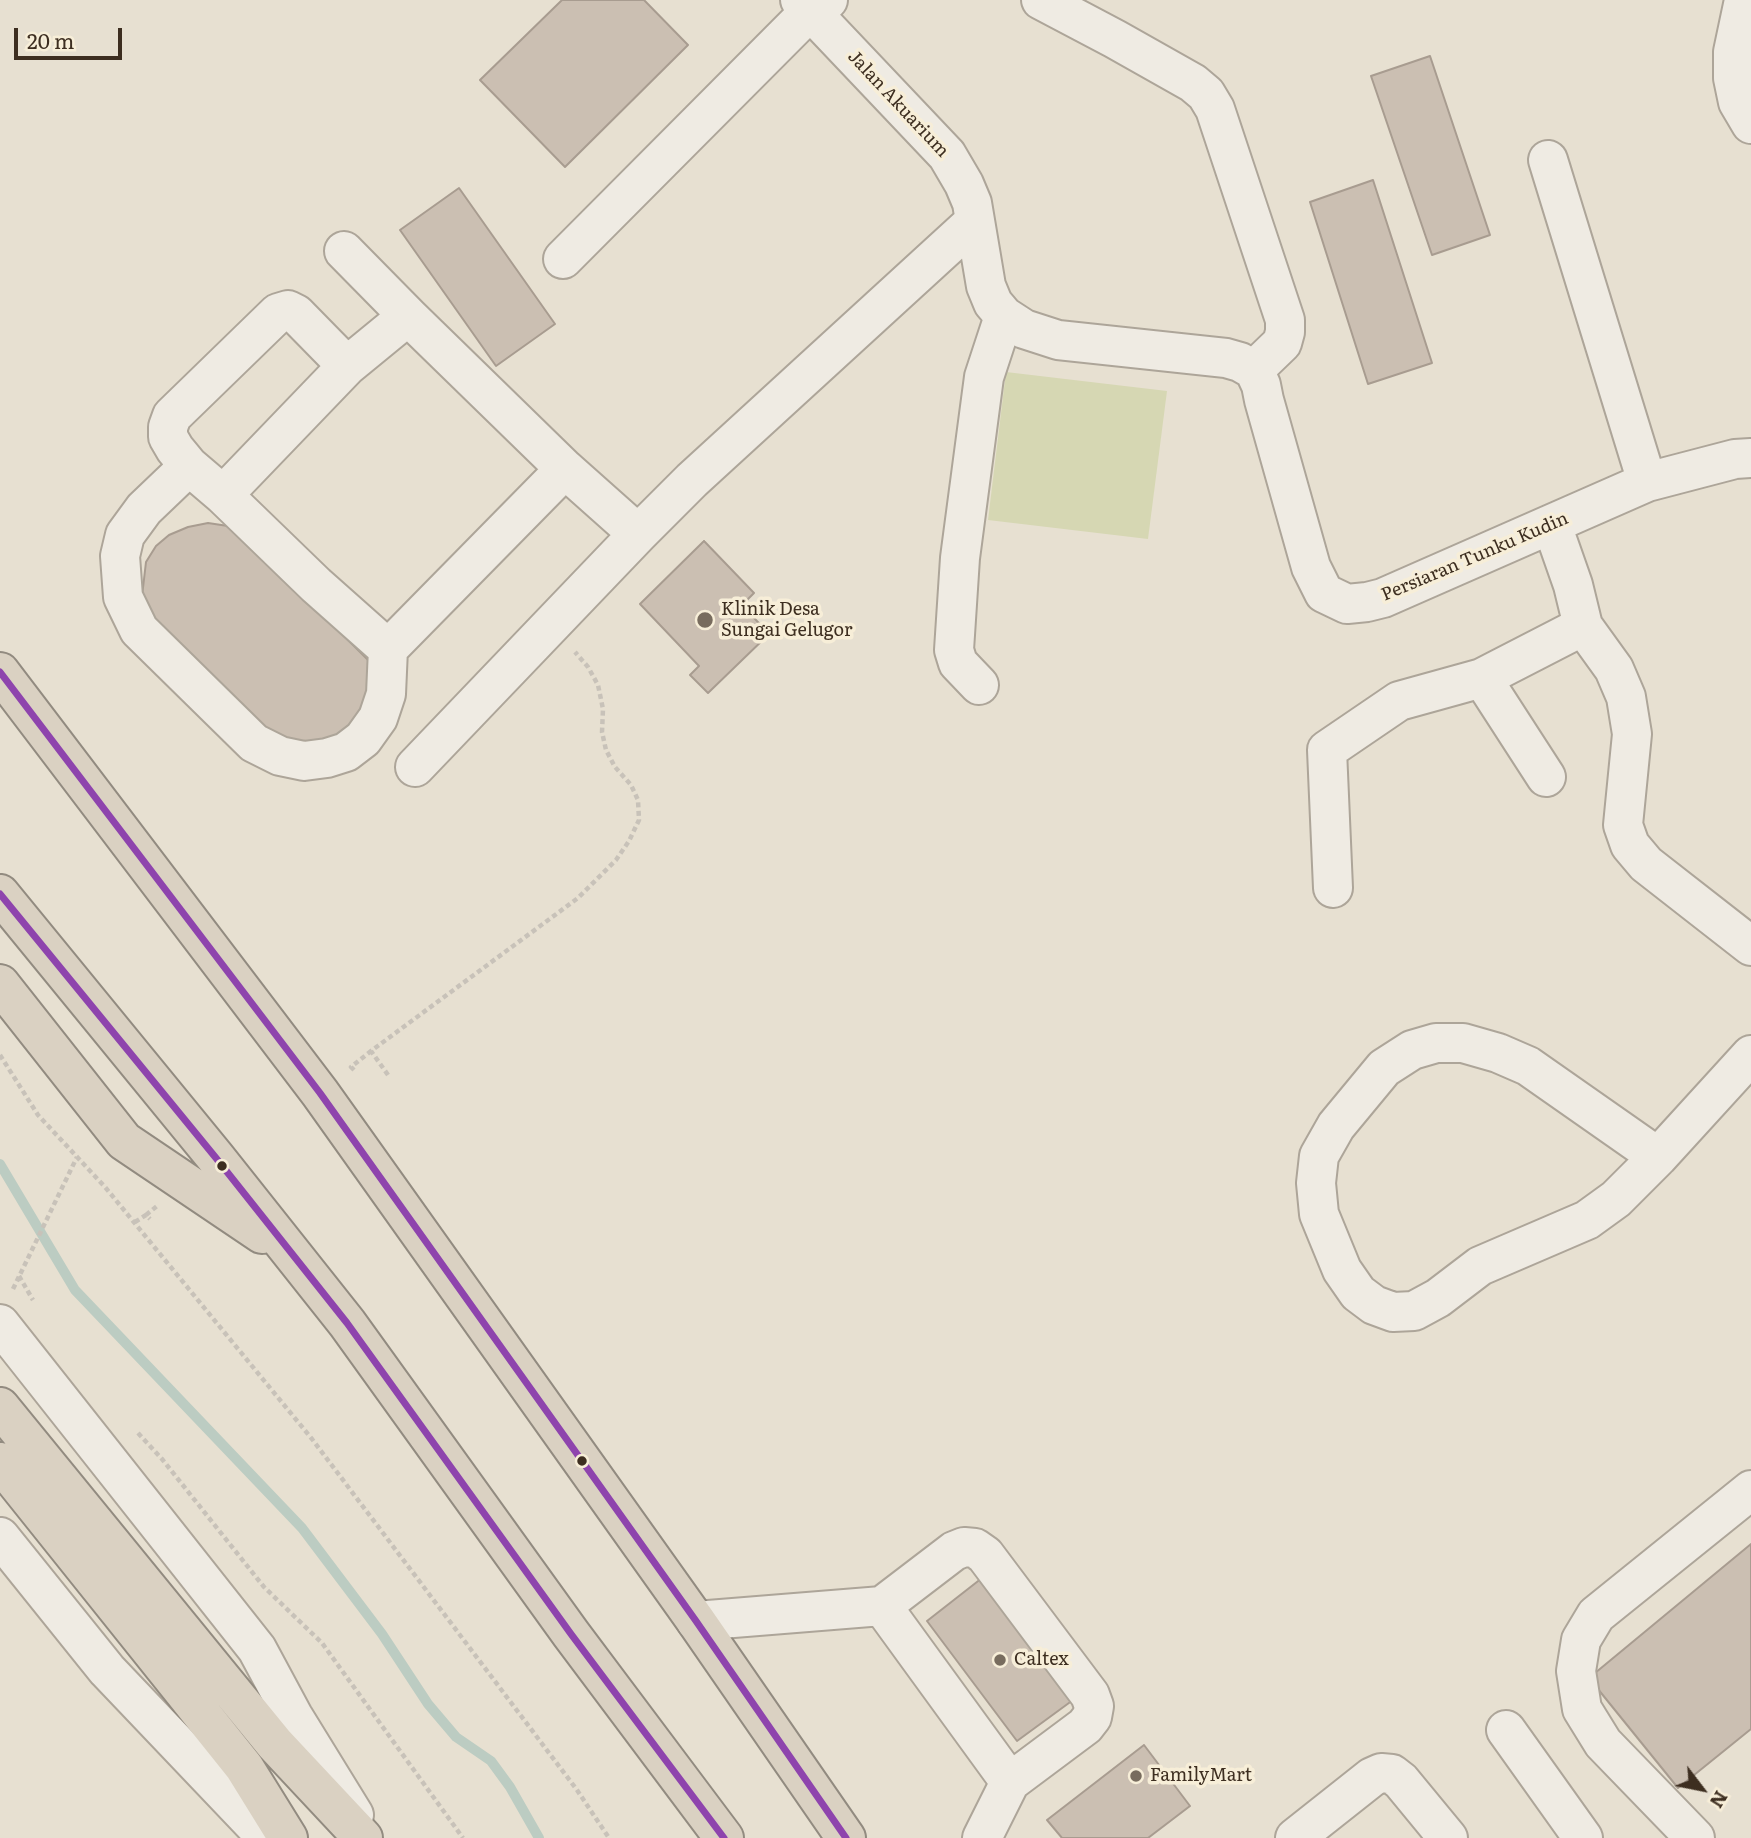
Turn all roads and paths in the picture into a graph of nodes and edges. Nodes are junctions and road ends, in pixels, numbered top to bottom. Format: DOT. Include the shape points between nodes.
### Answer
graph roads {
  1 [pos="1041,0"];
  2 [pos="1744,0"];
  3 [pos="812,4"];
  4 [pos="1751,124"];
  5 [pos="1548,160"];
  6 [pos="975,221"];
  7 [pos="344,251"];
  8 [pos="563,259"];
  9 [pos="408,316"];
  10 [pos="1004,316"];
  11 [pos="347,366"];
  12 [pos="1254,370"];
  13 [pos="1751,458"];
  14 [pos="189,466"];
  15 [pos="565,469"];
  16 [pos="1647,482"];
  17 [pos="223,495"];
  18 [pos="1552,525"];
  19 [pos="638,534"];
  20 [pos="551,625"];
  21 [pos="1583,626"];
  22 [pos="388,649"];
  23 [pos="0,671"];
  24 [pos="1482,678"];
  25 [pos="979,685"];
  26 [pos="415,767"];
  27 [pos="1546,777"];
  28 [pos="1333,888"];
  29 [pos="0,894"];
  30 [pos="1751,946"];
  31 [pos="0,984"];
  32 [pos="371,1051"];
  33 [pos="0,1055"];
  34 [pos="1751,1055"];
  35 [pos="388,1075"];
  36 [pos="358,1076"];
  37 [pos="76,1157"];
  38 [pos="1658,1157"];
  39 [pos="150,1219"];
  40 [pos="135,1222"];
  41 [pos="293,1254"];
  42 [pos="19,1276"];
  43 [pos="37,1308"];
  44 [pos="5,1310"];
  45 [pos="0,1408"];
  46 [pos="134,1428"];
  47 [pos="0,1462"];
  48 [pos="1751,1489"];
  49 [pos="0,1537"];
  50 [pos="882,1605"];
  51 [pos="696,1621"];
  52 [pos="1506,1730"];
  53 [pos="1010,1782"];
  54 [pos="267,1838"];
  55 [pos="288,1838"];
  56 [pos="365,1838"];
  57 [pos="463,1838"];
  58 [pos="610,1838"];
  59 [pos="724,1838"];
  60 [pos="846,1838"];
  61 [pos="982,1838"];
  62 [pos="1295,1838"];
  63 [pos="1448,1838"];
  64 [pos="1583,1838"];
  65 [pos="1695,1838"];
  1 -- 12 [label="street" via="1193,83 1215,109 1285,320 1282,343"];
  2 -- 4 [label="street" via="1733,52 1733,78 1738,102"];
  3 -- 6 [label="street, Jalan Akuarium" via="947,155 964,184"];
  3 -- 8 [label="street"];
  5 -- 16 [label="street"];
  6 -- 10 [label="street" via="986,286"];
  6 -- 19 [label="street"];
  7 -- 9 [label="street"];
  9 -- 11 [label="street"];
  9 -- 15 [label="street"];
  10 -- 12 [label="street" via="1024,329 1058,340 1226,358"];
  10 -- 25 [label="street" via="984,377 959,571 954,650 958,663"];
  11 -- 14 [label="street" via="296,314 288,310 278,313 172,416 168,437"];
  11 -- 17 [label="street"];
  12 -- 18 [label="street, Persiaran Tunku Kudin" via="1311,567 1324,593 1347,604 1383,598"];
  13 -- 16 [label="street, Persiaran Tunku Kudin"];
  14 -- 17 [label="street"];
  14 -- 22 [label="street" via="144,509 125,535 120,556 123,597 139,631 254,743 304,761 346,752 363,740 378,718 386,694"];
  15 -- 19 [label="street"];
  15 -- 22 [label="street"];
  16 -- 18 [label="street, Persiaran Tunku Kudin"];
  17 -- 22 [label="street"];
  18 -- 21 [label="street"];
  19 -- 20 [label="street"];
  20 -- 26 [label="street"];
  20 -- 32 [label="path" via="598,685 606,750 631,785 639,820 616,860 578,898"];
  21 -- 24 [label="street"];
  21 -- 30 [label="street" via="1614,669 1626,697 1632,734 1623,825 1630,845 1646,864"];
  23 -- 51 [label="highway" via="320,1093"];
  24 -- 27 [label="street"];
  24 -- 28 [label="street" via="1399,701 1327,750"];
  29 -- 41 [label="highway"];
  31 -- 41 [label="highway" via="124,1141"];
  32 -- 35 [label="path"];
  32 -- 36 [label="path" via="351,1067"];
  33 -- 37 [label="path" via="38,1115"];
  34 -- 38 [label="street"];
  37 -- 40 [label="path"];
  37 -- 42 [label="path"];
  38 -- 38 [label="street" via="1616,1199 1587,1220 1479,1266 1413,1311 1393,1312 1374,1306 1359,1293 1342,1269 1319,1214 1315,1183 1320,1156 1336,1126 1384,1068 1412,1049 1436,1043 1463,1043 1528,1066"];
  39 -- 40 [label="path" via="146,1215"];
  40 -- 58 [label="path" via="312,1439"];
  41 -- 59 [label="highway"];
  42 -- 43 [label="path"];
  42 -- 44 [label="path"];
  44 -- 56 [label="street" via="257,1649"];
  45 -- 56 [label="highway" via="275,1744"];
  46 -- 57 [label="path" via="264,1587 322,1643"];
  47 -- 55 [label="highway" via="244,1767"];
  48 -- 65 [label="street" via="1597,1615 1581,1640 1576,1671 1582,1709 1603,1742"];
  49 -- 54 [label="street" via="107,1670"];
  50 -- 51 [label="street"];
  50 -- 53 [label="street"];
  50 -- 53 [label="street" via="954,1551 975,1548 985,1555 1090,1695 1094,1706 1085,1726"];
  51 -- 60 [label="highway"];
  52 -- 64 [label="street"];
  53 -- 61 [label="street"];
  62 -- 63 [label="street" via="1381,1773 1401,1781"];
}
